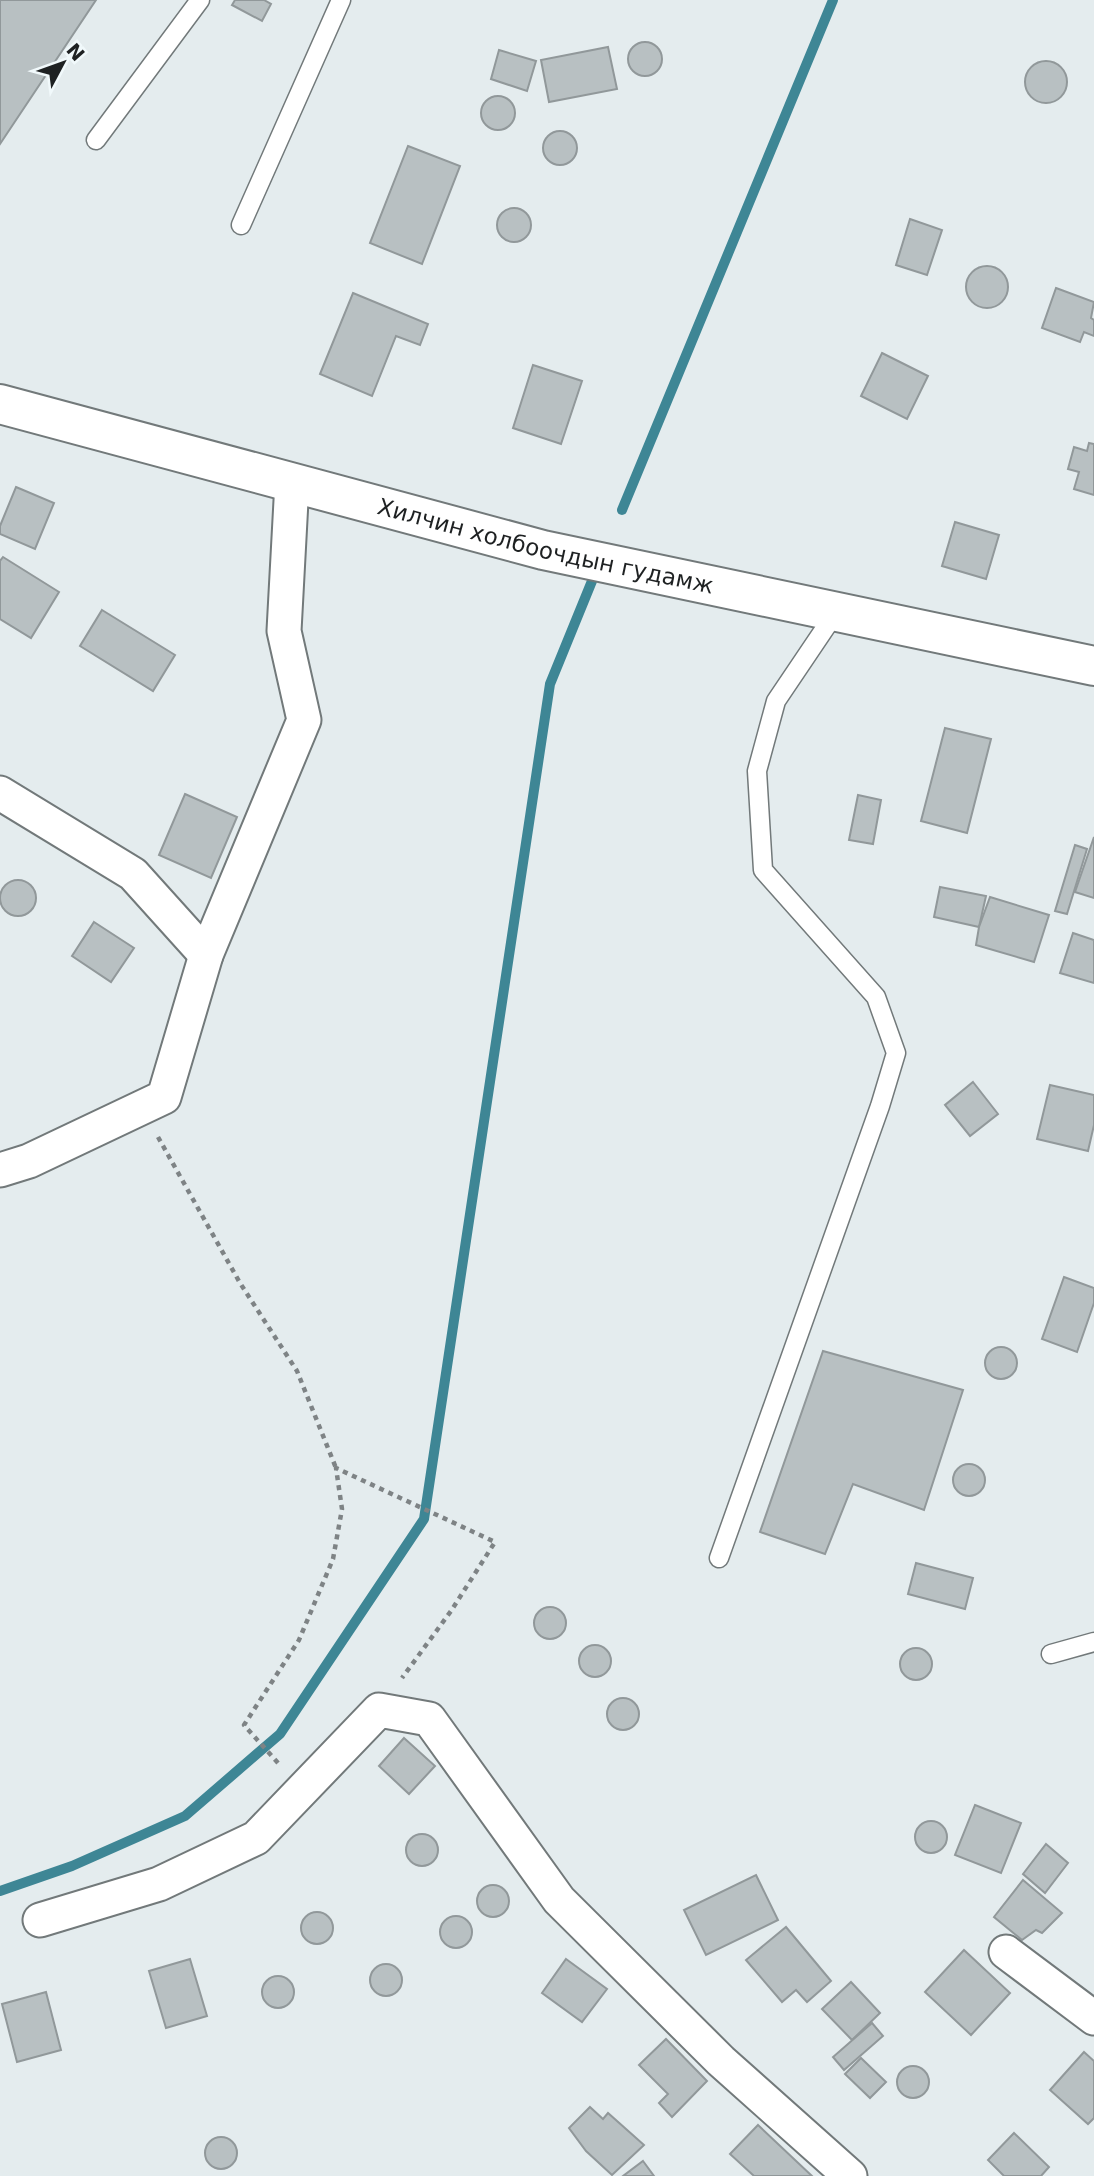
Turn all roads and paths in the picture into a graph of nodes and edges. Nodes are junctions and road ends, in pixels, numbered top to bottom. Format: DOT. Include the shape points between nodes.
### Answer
graph roads {
  1 [pos="200,0"];
  2 [pos="341,0"];
  3 [pos="96,140"];
  4 [pos="241,225"];
  5 [pos="0,404"];
  6 [pos="292,482"];
  7 [pos="836,612"];
  8 [pos="1094,667"];
  9 [pos="0,793"];
  10 [pos="206,955"];
  11 [pos="142,1107"];
  12 [pos="0,1142"];
  13 [pos="14,1165"];
  14 [pos="336,1468"];
  15 [pos="719,1558"];
  16 [pos="1094,1642"];
  17 [pos="1051,1654"];
  18 [pos="379,1710"];
  19 [pos="276,1761"];
  20 [pos="40,1920"];
  21 [pos="1006,1951"];
  22 [pos="1094,2018"];
  23 [pos="850,2176"];
  1 -- 3 [label="lane"];
  2 -- 4 [label="lane"];
  5 -- 6 [label="main road, Хилчин холбоочдын гудамж"];
  6 -- 7 [label="main road, Хилчин холбоочдын гудамж" via="543,550"];
  6 -- 10 [label="street" via="284,631 304,720"];
  7 -- 8 [label="main road, Хилчин холбоочдын гудамж"];
  7 -- 15 [label="lane" via="776,701 757,771 763,870 876,997 897,1053"];
  9 -- 10 [label="street" via="133,873"];
  10 -- 11 [label="street" via="163,1097"];
  11 -- 13 [label="street"];
  11 -- 14 [label="path" via="233,1272 298,1371"];
  12 -- 13 [label="street"];
  14 -- 18 [label="path" via="495,1542"];
  14 -- 19 [label="path" via="342,1508 333,1559 299,1640 244,1725"];
  16 -- 17 [label="lane"];
  18 -- 20 [label="street" via="256,1838 159,1884"];
  18 -- 23 [label="street" via="429,1719 559,1900 721,2062"];
  21 -- 22 [label="street"];
}
